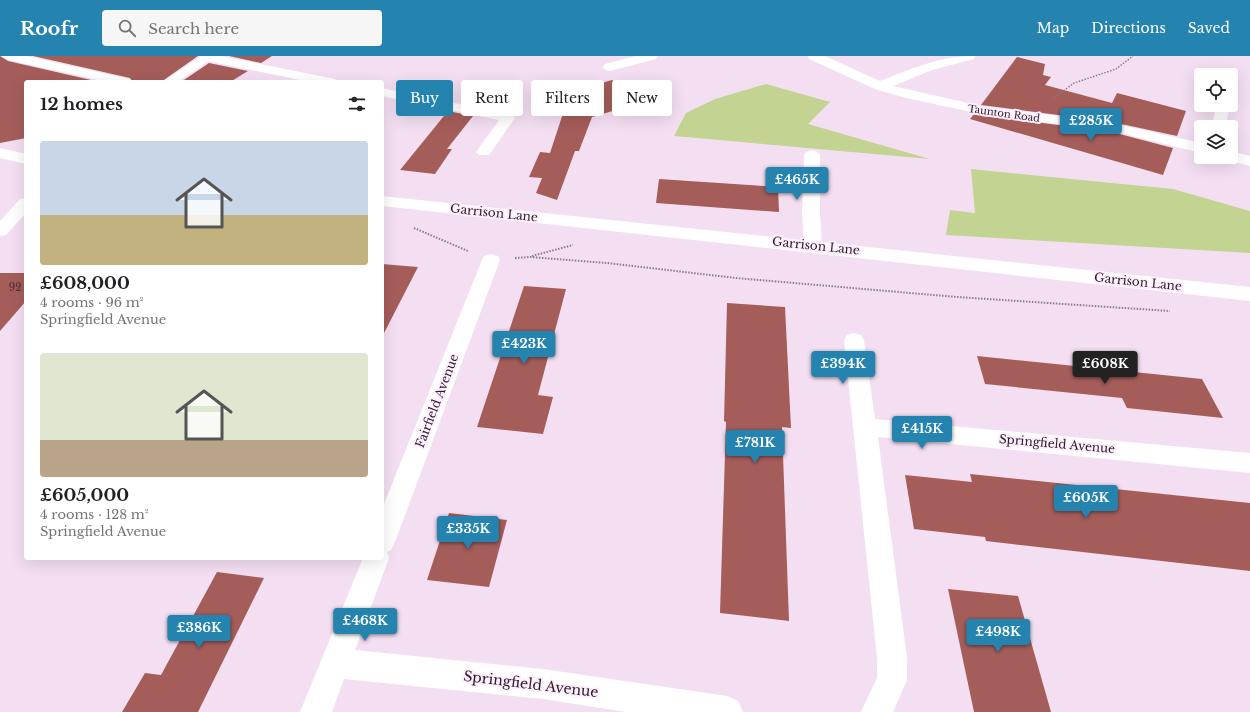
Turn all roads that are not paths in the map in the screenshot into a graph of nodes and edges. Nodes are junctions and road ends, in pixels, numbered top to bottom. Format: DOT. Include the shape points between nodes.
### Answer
graph roads {
  1 [pos="8,56"];
  2 [pos="651,56"];
  3 [pos="814,56"];
  4 [pos="969,56"];
  5 [pos="209,57"];
  6 [pos="610,67"];
  7 [pos="116,80"];
  8 [pos="172,80"];
  9 [pos="320,80"];
  10 [pos="880,86"];
  11 [pos="384,92"];
  12 [pos="1194,146"];
  13 [pos="484,152"];
  14 [pos="0,154"];
  15 [pos="812,155"];
  16 [pos="1238,158"];
  17 [pos="24,159"];
  18 [pos="1250,161"];
  19 [pos="384,201"];
  20 [pos="24,205"];
  21 [pos="0,232"];
  22 [pos="813,246"];
  23 [pos="491,260"];
  24 [pos="1250,294"];
  25 [pos="854,340"];
  26 [pos="865,427"];
  27 [pos="1250,463"];
  28 [pos="384,537"];
  29 [pos="375,560"];
  30 [pos="335,663"];
  31 [pos="316,712"];
  32 [pos="727,712"];
  33 [pos="877,712"];
  1 -- 7 [label="street"];
  2 -- 6 [label="street"];
  3 -- 10 [label="street, Taunton Road"];
  4 -- 10 [label="street" via="927,67"];
  5 -- 8 [label="street"];
  5 -- 9 [label="street"];
  10 -- 12 [label="street, Taunton Road" via="947,104 1112,127"];
  11 -- 13 [label="street" via="508,118"];
  14 -- 17 [label="street"];
  15 -- 22 [label="street"];
  16 -- 18 [label="street"];
  19 -- 22 [label="street, Garrison Lane"];
  20 -- 21 [label="street"];
  22 -- 24 [label="street, Garrison Lane"];
  23 -- 28 [label="street, Fairfield Avenue"];
  25 -- 26 [label="street"];
  26 -- 27 [label="street, Springfield Avenue"];
  26 -- 33 [label="street" via="892,658 892,680"];
  29 -- 30 [label="street"];
  30 -- 31 [label="street"];
  30 -- 32 [label="street, Springfield Avenue" via="543,684"];
}
